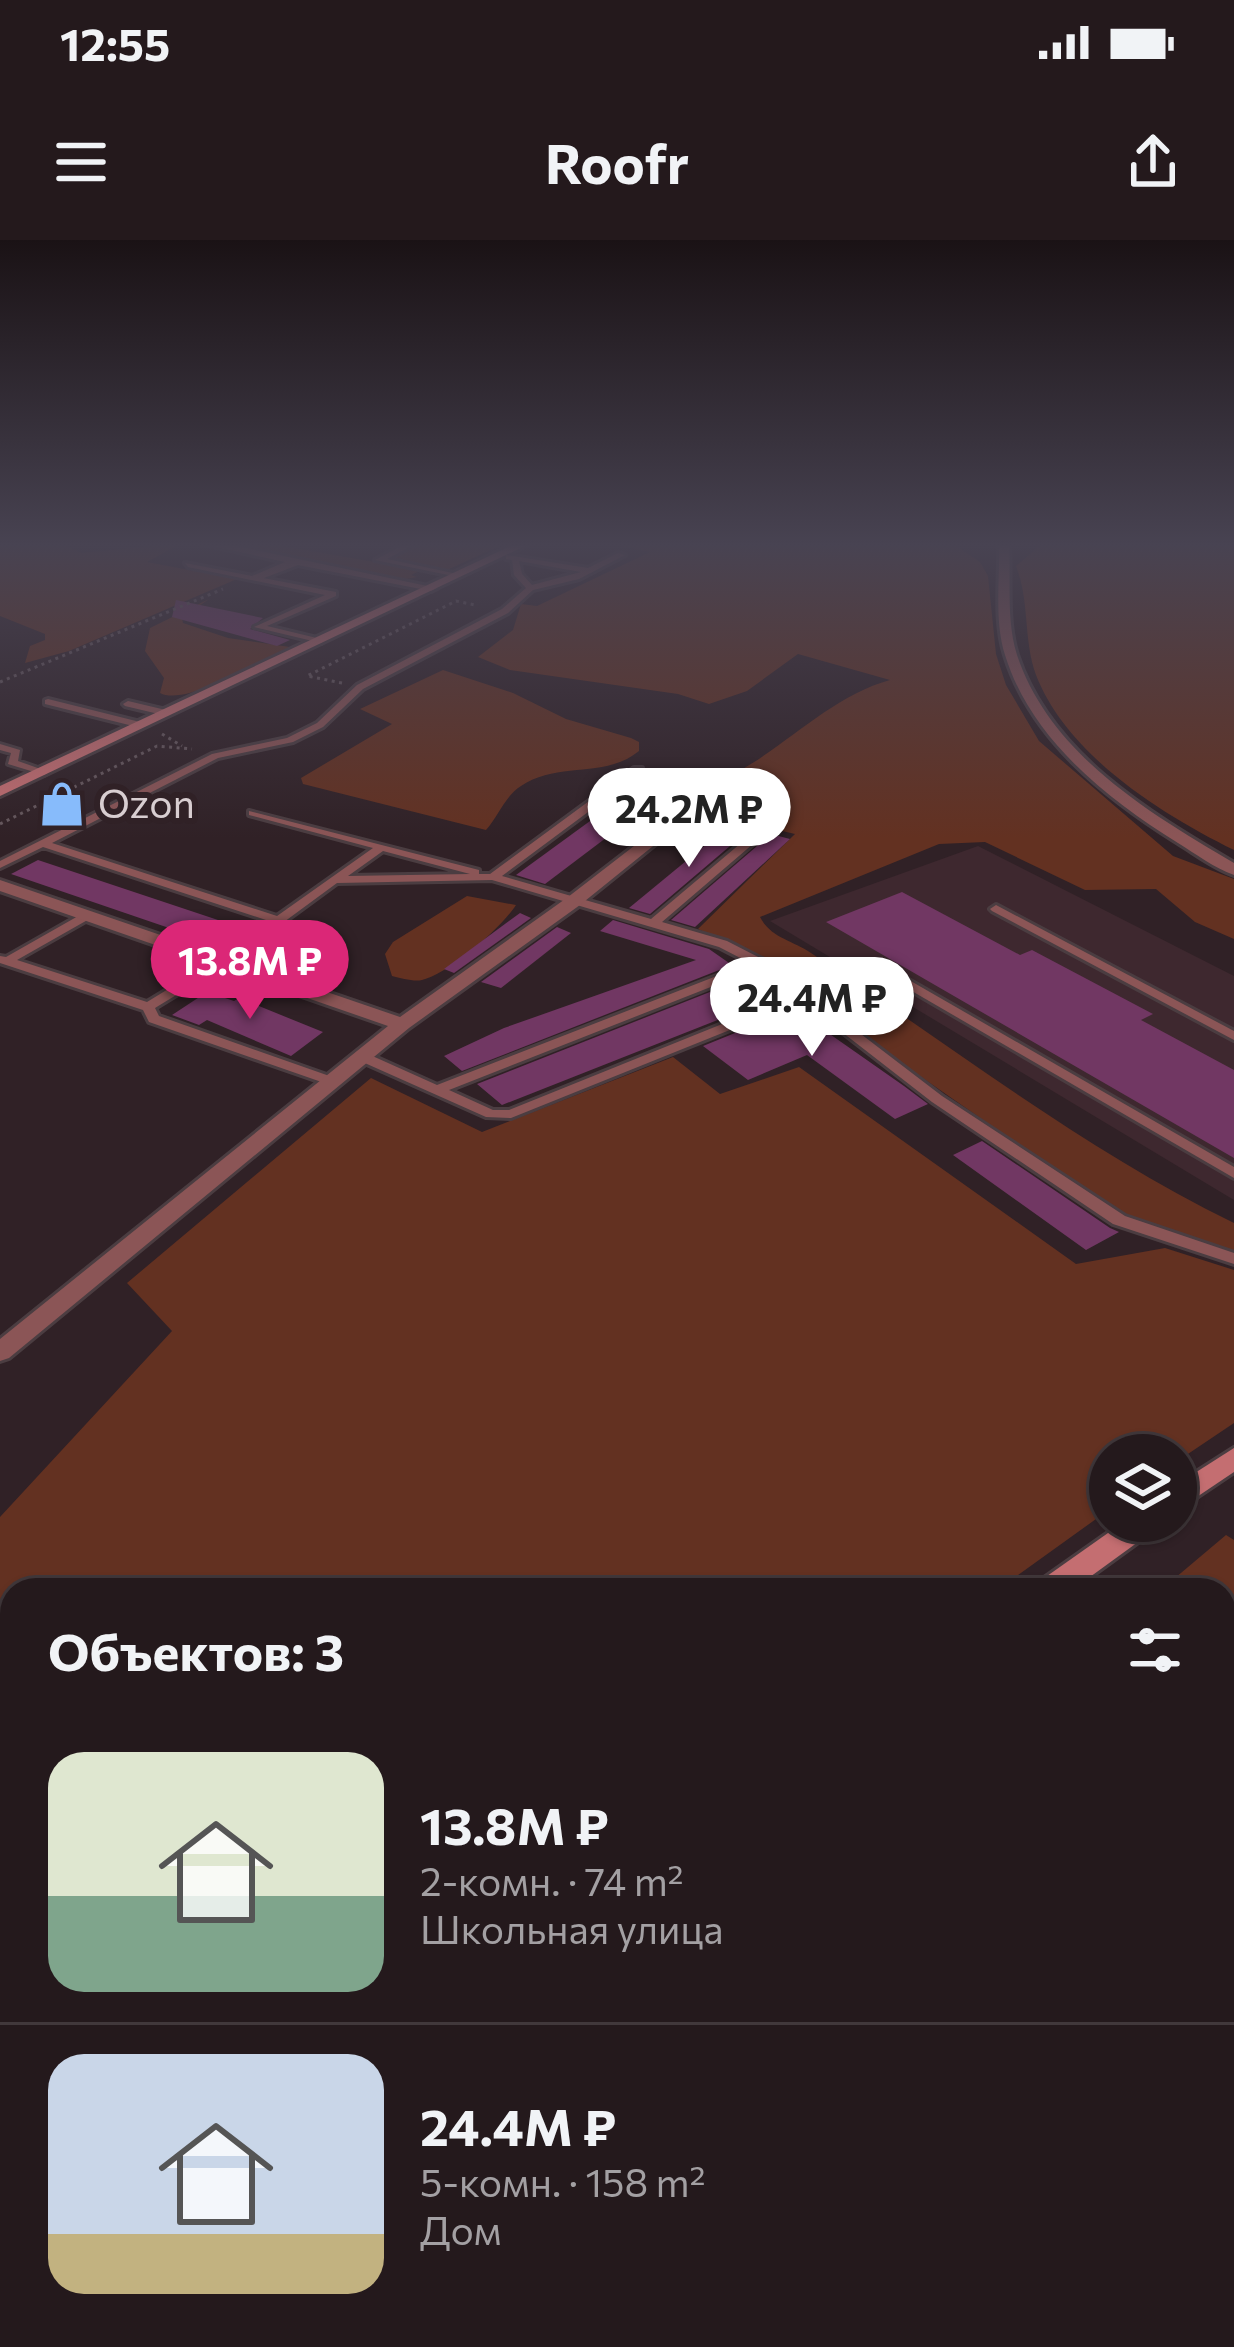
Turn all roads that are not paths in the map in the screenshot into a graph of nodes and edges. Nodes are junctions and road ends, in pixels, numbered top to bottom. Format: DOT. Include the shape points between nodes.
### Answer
graph roads {
  1 [pos="318,641"];
  2 [pos="447,641"];
  3 [pos="1009,641"];
  4 [pos="48,702"];
  5 [pos="128,704"];
  6 [pos="167,713"];
  7 [pos="141,725"];
  8 [pos="0,747"];
  9 [pos="638,770"];
  10 [pos="44,772"];
  11 [pos="718,788"];
  12 [pos="0,792"];
  13 [pos="254,813"];
  14 [pos="764,829"];
  15 [pos="44,844"];
  16 [pos="382,847"];
  17 [pos="0,865"];
  18 [pos="1234,870"];
  19 [pos="493,877"];
  20 [pos="334,880"];
  21 [pos="0,885"];
  22 [pos="574,901"];
  23 [pos="996,909"];
  24 [pos="87,915"];
  25 [pos="280,921"];
  26 [pos="652,925"];
  27 [pos="3,960"];
  28 [pos="223,961"];
  29 [pos="760,963"];
  30 [pos="902,980"];
  31 [pos="799,998"];
  32 [pos="148,1007"];
  33 [pos="402,1024"];
  34 [pos="1234,1036"];
  35 [pos="363,1057"];
  36 [pos="333,1082"];
  37 [pos="437,1090"];
  38 [pos="1234,1173"];
  39 [pos="1234,1259"];
  40 [pos="0,1352"];
  41 [pos="1234,1458"];
  42 [pos="1197,1485"];
  43 [pos="1117,1542"];
  44 [pos="1067,1578"];
  1 -- 6 [label="main road"];
  2 -- 15 [label="lane" via="360,687 290,740 215,756"];
  3 -- 18 [label="street" via="1030,698 1071,752 1167,832"];
  4 -- 7 [label="lane"];
  5 -- 6 [label="lane"];
  6 -- 7 [label="main road"];
  7 -- 10 [label="main road"];
  8 -- 10 [label="lane" via="17,752 12,762"];
  9 -- 19 [label="lane"];
  10 -- 12 [label="main road"];
  11 -- 22 [label="street"];
  13 -- 16 [label="lane"];
  14 -- 26 [label="lane"];
  15 -- 17 [label="lane"];
  15 -- 25 [label="lane"];
  16 -- 19 [label="lane"];
  16 -- 20 [label="lane"];
  19 -- 20 [label="lane"];
  19 -- 22 [label="lane"];
  20 -- 25 [label="lane"];
  21 -- 24 [label="street"];
  22 -- 26 [label="lane"];
  22 -- 33 [label="street"];
  23 -- 34 [label="lane"];
  24 -- 27 [label="lane"];
  24 -- 28 [label="street"];
  25 -- 28 [label="lane"];
  26 -- 29 [label="lane"];
  27 -- 32 [label="lane"];
  28 -- 32 [label="lane"];
  28 -- 33 [label="street"];
  29 -- 31 [label="lane" via="797,987"];
  29 -- 37 [label="lane"];
  30 -- 38 [label="lane"];
  31 -- 37 [label="lane" via="512,1114 491,1114"];
  31 -- 39 [label="lane" via="1119,1220"];
  32 -- 36 [label="lane" via="154,1019"];
  33 -- 35 [label="street"];
  35 -- 36 [label="street"];
  35 -- 37 [label="lane"];
  36 -- 40 [label="street"];
  41 -- 42 [label="main road"];
  43 -- 44 [label="main road"];
}
